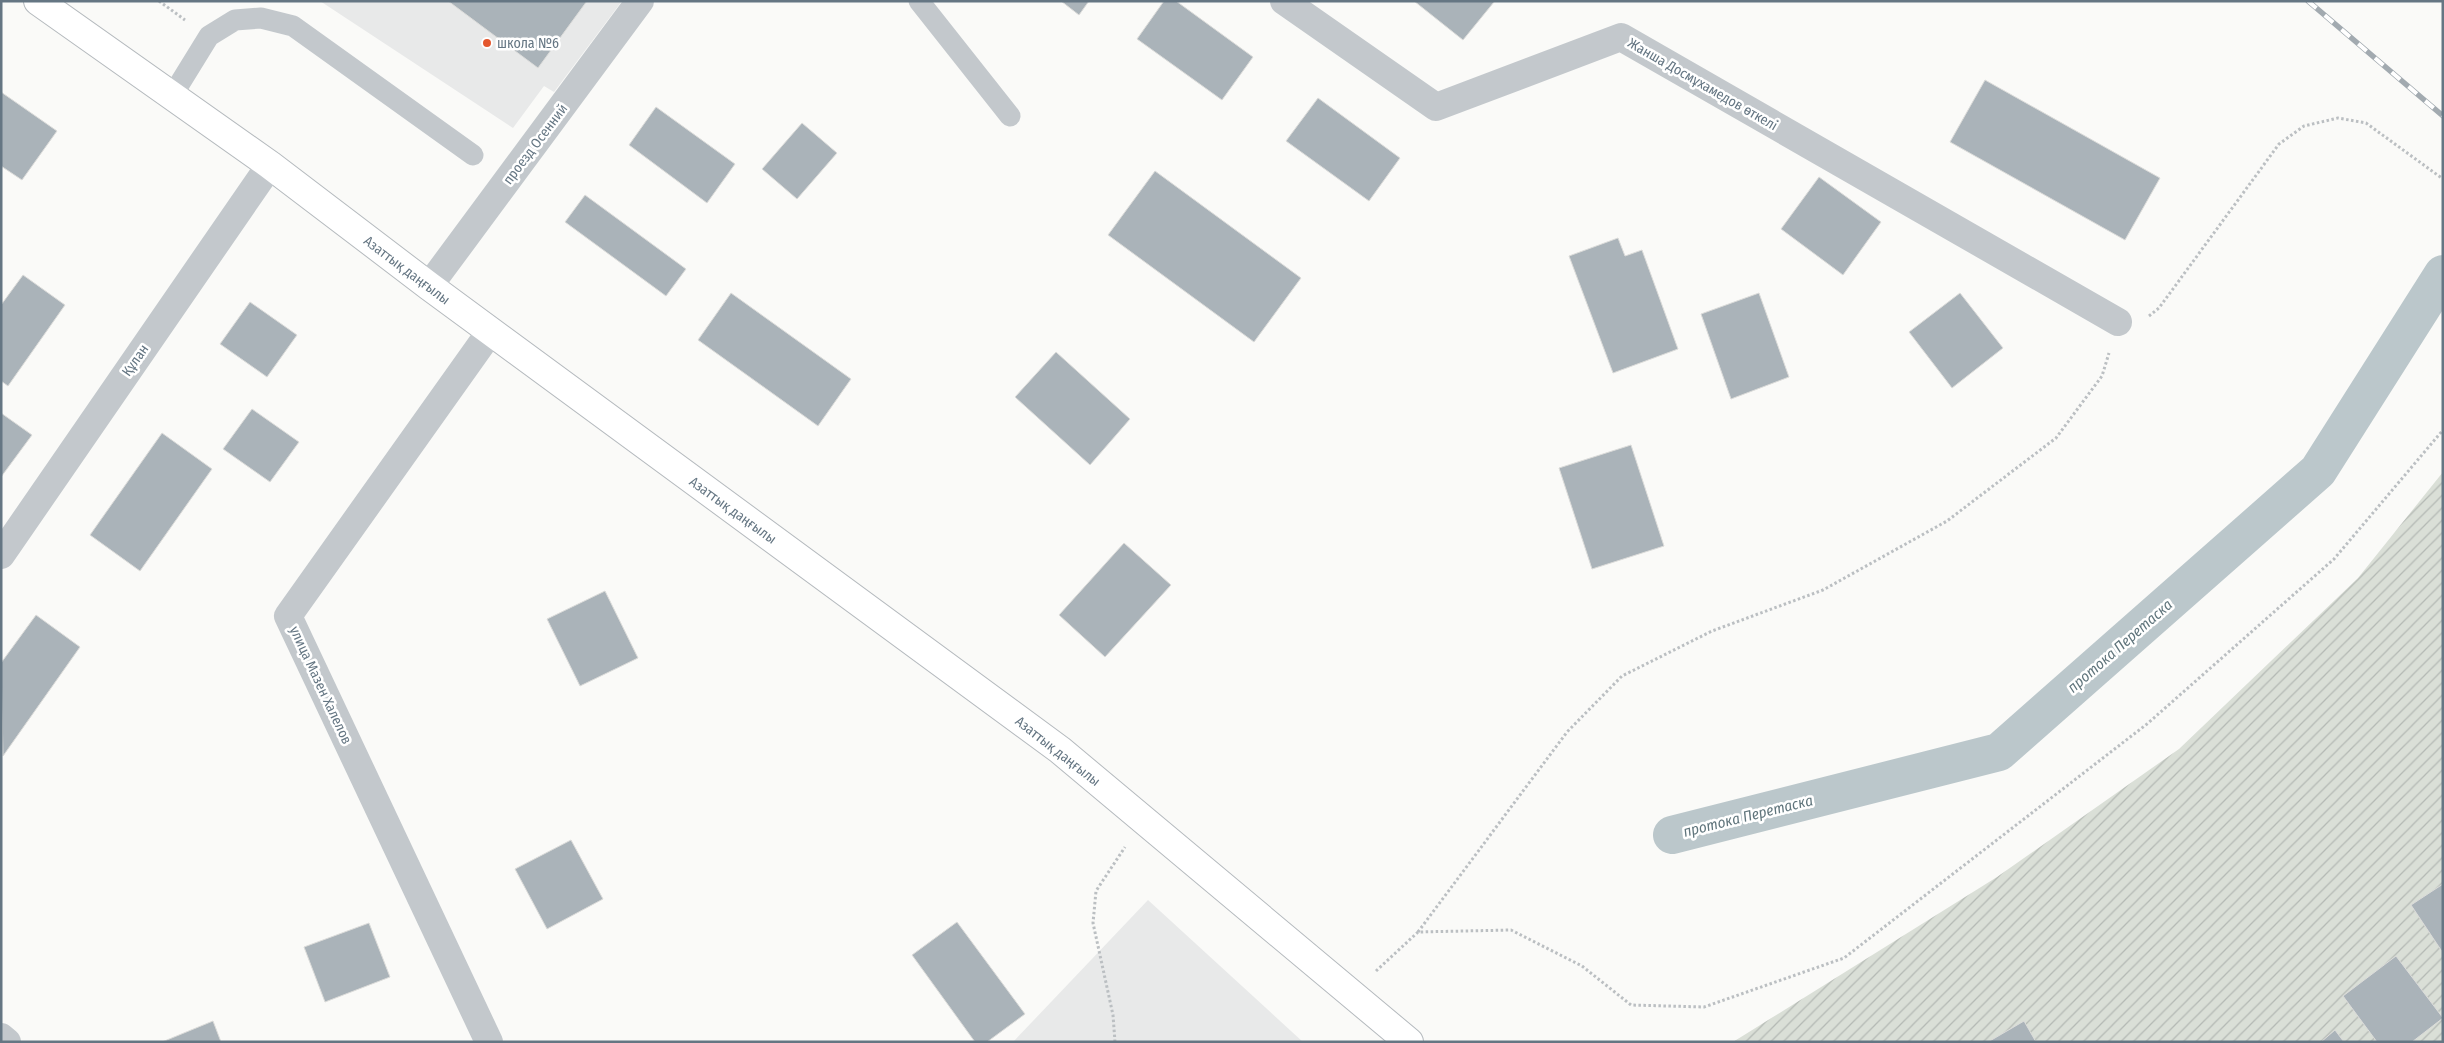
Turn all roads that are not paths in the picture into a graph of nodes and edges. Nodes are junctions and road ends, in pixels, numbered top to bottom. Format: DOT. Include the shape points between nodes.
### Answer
graph roads {
  1 [pos="38,1"];
  2 [pos="640,1"];
  3 [pos="918,1"];
  4 [pos="1284,1"];
  5 [pos="172,96"];
  6 [pos="1010,116"];
  7 [pos="473,155"];
  8 [pos="270,165"];
  9 [pos="429,286"];
  10 [pos="2118,322"];
  11 [pos="490,332"];
  12 [pos="1,555"];
  13 [pos="1,1037"];
  14 [pos="7,1042"];
  15 [pos="489,1042"];
  16 [pos="1409,1042"];
  1 -- 5 [label="main road, Азаттық даңғылы"];
  2 -- 9 [label="street, проезд Осенний"];
  3 -- 6 [label="lane"];
  4 -- 10 [label="street, Жанша Досмұхамедов өткелі" via="1436,107 1621,37"];
  5 -- 7 [label="lane" via="209,36 235,20 261,18 293,26"];
  5 -- 8 [label="main road, Азаттық даңғылы"];
  8 -- 9 [label="main road, Азаттық даңғылы"];
  8 -- 12 [label="street, Құлан"];
  9 -- 11 [label="main road, Азаттық даңғылы"];
  11 -- 15 [label="street, улица Мазен Халелов" via="288,616"];
  11 -- 16 [label="main road, Азаттық даңғылы" via="1060,750"];
  13 -- 14 [label="street"];
}
